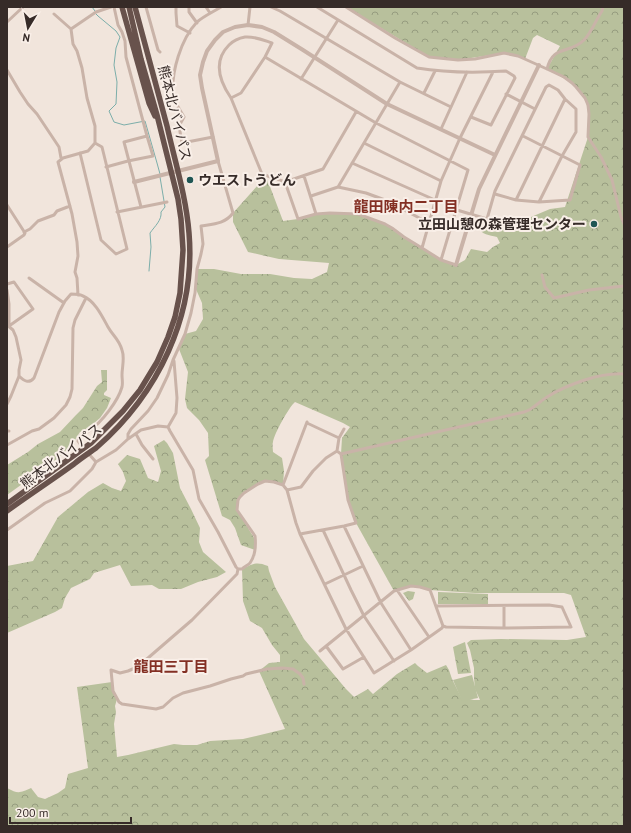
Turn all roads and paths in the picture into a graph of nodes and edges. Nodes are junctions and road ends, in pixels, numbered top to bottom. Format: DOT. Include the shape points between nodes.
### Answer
graph roads {
  1 [pos="23,7"];
  2 [pos="110,7"];
  3 [pos="114,7"];
  4 [pos="122,7"];
  5 [pos="129,7"];
  6 [pos="135,7"];
  7 [pos="139,7"];
  8 [pos="146,7"];
  9 [pos="176,7"];
  10 [pos="189,7"];
  11 [pos="206,7"];
  12 [pos="221,7"];
  13 [pos="250,7"];
  14 [pos="271,7"];
  15 [pos="317,7"];
  16 [pos="346,7"];
  17 [pos="602,7"];
  18 [pos="210,13"];
  19 [pos="54,14"];
  20 [pos="338,20"];
  21 [pos="7,22"];
  22 [pos="197,23"];
  23 [pos="248,25"];
  24 [pos="71,28"];
  25 [pos="190,33"];
  26 [pos="326,38"];
  27 [pos="160,52"];
  28 [pos="265,57"];
  29 [pos="315,57"];
  30 [pos="149,58"];
  31 [pos="539,65"];
  32 [pos="547,69"];
  33 [pos="7,70"];
  34 [pos="435,71"];
  35 [pos="467,72"];
  36 [pos="494,72"];
  37 [pos="11,78"];
  38 [pos="301,79"];
  39 [pos="7,80"];
  40 [pos="400,82"];
  41 [pos="424,93"];
  42 [pos="506,94"];
  43 [pos="232,98"];
  44 [pos="565,99"];
  45 [pos="521,101"];
  46 [pos="387,104"];
  47 [pos="451,107"];
  48 [pos="535,109"];
  49 [pos="356,112"];
  50 [pos="471,117"];
  51 [pos="376,123"];
  52 [pos="441,129"];
  53 [pos="162,133"];
  54 [pos="147,136"];
  55 [pos="522,136"];
  56 [pos="213,137"];
  57 [pos="460,138"];
  58 [pos="95,143"];
  59 [pos="364,143"];
  60 [pos="543,146"];
  61 [pos="80,153"];
  62 [pos="494,155"];
  63 [pos="562,156"];
  64 [pos="61,158"];
  65 [pos="128,161"];
  66 [pos="218,161"];
  67 [pos="450,161"];
  68 [pos="352,163"];
  69 [pos="106,167"];
  70 [pos="175,172"];
  71 [pos="304,176"];
  72 [pos="441,181"];
  73 [pos="134,182"];
  74 [pos="285,182"];
  75 [pos="338,187"];
  76 [pos="495,194"];
  77 [pos="310,196"];
  78 [pos="435,200"];
  79 [pos="516,200"];
  80 [pos="167,202"];
  81 [pos="539,202"];
  82 [pos="7,205"];
  83 [pos="70,206"];
  84 [pos="141,208"];
  85 [pos="457,210"];
  86 [pos="117,212"];
  87 [pos="316,214"];
  88 [pos="471,215"];
  89 [pos="429,223"];
  90 [pos="624,224"];
  91 [pos="24,232"];
  92 [pos="8,245"];
  93 [pos="422,248"];
  94 [pos="441,260"];
  95 [pos="456,265"];
  96 [pos="542,275"];
  97 [pos="29,278"];
  98 [pos="7,284"];
  99 [pos="624,286"];
  100 [pos="7,290"];
  101 [pos="78,294"];
  102 [pos="86,298"];
  103 [pos="64,303"];
  104 [pos="8,325"];
  105 [pos="174,360"];
  106 [pos="624,374"];
  107 [pos="19,376"];
  108 [pos="7,404"];
  109 [pos="168,427"];
  110 [pos="344,429"];
  111 [pos="136,434"];
  112 [pos="339,438"];
  113 [pos="128,439"];
  114 [pos="7,445"];
  115 [pos="84,448"];
  116 [pos="337,451"];
  117 [pos="88,453"];
  118 [pos="341,454"];
  119 [pos="153,459"];
  120 [pos="96,462"];
  121 [pos="283,485"];
  122 [pos="287,490"];
  123 [pos="7,504"];
  124 [pos="7,511"];
  125 [pos="344,526"];
  126 [pos="7,530"];
  127 [pos="323,530"];
  128 [pos="300,534"];
  129 [pos="363,566"];
  130 [pos="238,569"];
  131 [pos="344,575"];
  132 [pos="325,584"];
  133 [pos="397,590"];
  134 [pos="381,603"];
  135 [pos="436,606"];
  136 [pos="504,606"];
  137 [pos="364,616"];
  138 [pos="443,626"];
  139 [pos="504,628"];
  140 [pos="346,629"];
  141 [pos="429,637"];
  142 [pos="326,646"];
  143 [pos="412,650"];
  144 [pos="320,651"];
  145 [pos="364,657"];
  146 [pos="394,660"];
  147 [pos="304,684"];
  1 -- 21 [label="street"];
  2 -- 24 [label="street" via="96,12"];
  3 -- 54 [label="street" via="125,41 126,57"];
  4 -- 53 [label="highway" via="149,103"];
  5 -- 53 [label="highway, 熊本北バイパス"];
  6 -- 30 [label="highway, 熊本北バイパス"];
  7 -- 30 [label="highway"];
  8 -- 27 [label="street"];
  9 -- 25 [label="street" via="177,26"];
  10 -- 22 [label="street" via="189,12"];
  11 -- 18 [label="street"];
  12 -- 18 [label="street"];
  13 -- 23 [label="street"];
  14 -- 26 [label="street"];
  15 -- 20 [label="street"];
  16 -- 31 [label="street" via="429,57 458,60 504,53"];
  17 -- 32 [label="street" via="586,39 570,49 556,52"];
  18 -- 22 [label="street"];
  19 -- 24 [label="street"];
  20 -- 26 [label="street"];
  20 -- 34 [label="street" via="417,68"];
  22 -- 25 [label="street"];
  23 -- 29 [label="street" via="274,32"];
  23 -- 56 [label="street" via="229,29 218,36 203,62 200,78"];
  24 -- 58 [label="street" via="95,126"];
  25 -- 56 [label="street" via="178,58 173,78 173,96 184,117 179,126 182,143"];
  26 -- 29 [label="street"];
  26 -- 40 [label="street"];
  28 -- 38 [label="street"];
  28 -- 43 [label="street" via="241,93"];
  28 -- 43 [label="street" via="272,42 256,38 237,39 224,51 220,58 219,70"];
  29 -- 38 [label="street"];
  29 -- 46 [label="street"];
  30 -- 70 [label="highway, 熊本北バイパス"];
  31 -- 32 [label="street"];
  31 -- 45 [label="street"];
  32 -- 90 [label="street" via="564,77 585,98 589,114 588,137 612,180"];
  33 -- 37 [label="street"];
  34 -- 35 [label="street"];
  34 -- 41 [label="street"];
  35 -- 36 [label="street"];
  35 -- 47 [label="street"];
  36 -- 42 [label="street" via="506,71 514,76"];
  36 -- 50 [label="street"];
  37 -- 39 [label="street"];
  37 -- 64 [label="street" via="48,129 59,147"];
  38 -- 49 [label="street"];
  40 -- 41 [label="street"];
  40 -- 46 [label="street"];
  41 -- 47 [label="street"];
  42 -- 45 [label="street"];
  42 -- 50 [label="street" via="491,125"];
  43 -- 74 [label="street" via="262,174"];
  44 -- 48 [label="street" via="558,90 549,85"];
  44 -- 60 [label="street"];
  44 -- 63 [label="street" via="576,109 576,132"];
  45 -- 48 [label="street"];
  45 -- 62 [label="street"];
  46 -- 51 [label="street"];
  46 -- 52 [label="street"];
  47 -- 52 [label="street"];
  48 -- 55 [label="street"];
  49 -- 51 [label="street"];
  49 -- 71 [label="street" via="323,169"];
  50 -- 57 [label="street"];
  51 -- 59 [label="street"];
  51 -- 67 [label="street"];
  52 -- 57 [label="street"];
  53 -- 70 [label="highway, 熊本北バイパス"];
  54 -- 65 [label="street" via="124,142"];
  54 -- 65 [label="street" via="153,156"];
  55 -- 60 [label="street"];
  55 -- 76 [label="street"];
  56 -- 66 [label="street"];
  57 -- 62 [label="street"];
  57 -- 67 [label="street"];
  58 -- 61 [label="street" via="88,151"];
  58 -- 69 [label="street" via="102,147"];
  59 -- 68 [label="street"];
  59 -- 72 [label="street"];
  60 -- 63 [label="street"];
  60 -- 79 [label="street"];
  61 -- 64 [label="street"];
  61 -- 86 [label="street" via="101,240 116,254 127,249"];
  62 -- 88 [label="street"];
  63 -- 81 [label="street"];
  63 -- 81 [label="street" via="580,165 570,200"];
  64 -- 83 [label="street" via="58,166"];
  65 -- 69 [label="street"];
  65 -- 73 [label="street"];
  66 -- 70 [label="street"];
  66 -- 105 [label="street" via="233,213 219,224 201,226 203,244 191,313"];
  67 -- 72 [label="street"];
  67 -- 85 [label="street" via="468,170"];
  68 -- 75 [label="street"];
  68 -- 78 [label="street"];
  69 -- 86 [label="street"];
  70 -- 73 [label="street"];
  70 -- 115 [label="highway, 熊本北バイパス" via="183,250 180,293 175,317 162,352 140,390 123,411"];
  70 -- 117 [label="highway, 熊本北バイパス" via="183,192 190,255 187,286 178,328 162,365 141,400 126,418"];
  71 -- 74 [label="street"];
  71 -- 77 [label="street"];
  72 -- 78 [label="street"];
  73 -- 84 [label="street"];
  74 -- 87 [label="street" via="298,219"];
  75 -- 77 [label="street"];
  75 -- 89 [label="street" via="366,192"];
  76 -- 79 [label="street"];
  76 -- 88 [label="street" via="487,219"];
  77 -- 87 [label="street"];
  78 -- 89 [label="street"];
  79 -- 81 [label="street"];
  80 -- 84 [label="street"];
  82 -- 91 [label="street"];
  83 -- 91 [label="street" via="38,221"];
  83 -- 101 [label="street" via="77,242 75,272"];
  84 -- 86 [label="street"];
  85 -- 88 [label="street"];
  85 -- 94 [label="street"];
  87 -- 93 [label="street" via="345,213 370,217"];
  88 -- 95 [label="street"];
  89 -- 93 [label="street"];
  91 -- 92 [label="street" via="24,235"];
  93 -- 94 [label="street"];
  94 -- 95 [label="street"];
  96 -- 99 [label="street" via="545,287 554,298"];
  97 -- 103 [label="street"];
  98 -- 104 [label="street" via="14,282 33,309"];
  100 -- 104 [label="street"];
  101 -- 102 [label="street"];
  101 -- 103 [label="street" via="71,294"];
  102 -- 114 [label="street" via="73,328 70,398 54,418 39,429"];
  102 -- 115 [label="street" via="93,303 119,342 123,352 123,385 96,426 79,437 78,441"];
  103 -- 107 [label="street" via="34,378 28,382"];
  104 -- 107 [label="street" via="16,337 20,354"];
  105 -- 109 [label="street" via="176,413"];
  105 -- 113 [label="street" via="156,398 131,429"];
  106 -- 118 [label="street" via="610,374 582,381 547,397 524,412"];
  107 -- 108 [label="street"];
  109 -- 111 [label="street" via="153,427"];
  109 -- 130 [label="street" via="192,470 199,499"];
  110 -- 112 [label="street"];
  111 -- 113 [label="street"];
  111 -- 119 [label="street"];
  112 -- 116 [label="street"];
  112 -- 121 [label="street" via="307,423"];
  113 -- 120 [label="street"];
  115 -- 117 [label="street"];
  115 -- 123 [label="highway, 熊本北バイパス"];
  116 -- 118 [label="street"];
  116 -- 122 [label="street" via="326,458 300,487"];
  117 -- 120 [label="street"];
  117 -- 124 [label="highway, 熊本北バイパス"];
  118 -- 125 [label="street" via="348,500 356,523"];
  120 -- 126 [label="street" via="70,491 46,503"];
  121 -- 122 [label="street"];
  121 -- 130 [label="street" via="265,481 244,493 238,500 237,510 255,536 256,542 251,562"];
  122 -- 128 [label="street"];
  125 -- 127 [label="street"];
  125 -- 129 [label="street"];
  127 -- 128 [label="street"];
  127 -- 131 [label="street"];
  128 -- 132 [label="street"];
  129 -- 131 [label="street"];
  129 -- 134 [label="street"];
  130 -- 147 [label="street" via="237,574 192,620 148,658 128,671 120,673 111,670 113,691 119,702 160,709 183,693 246,674 282,668 297,671"];
  131 -- 132 [label="street"];
  131 -- 137 [label="street"];
  132 -- 140 [label="street"];
  133 -- 134 [label="street"];
  133 -- 135 [label="street" via="411,586 430,590"];
  133 -- 141 [label="street"];
  134 -- 137 [label="street"];
  134 -- 143 [label="street"];
  135 -- 136 [label="street"];
  135 -- 138 [label="street"];
  136 -- 139 [label="street"];
  136 -- 139 [label="street" via="562,607 571,627"];
  137 -- 140 [label="street"];
  137 -- 146 [label="street"];
  138 -- 139 [label="street"];
  138 -- 141 [label="street"];
  140 -- 142 [label="street"];
  140 -- 145 [label="street"];
  141 -- 143 [label="street"];
  142 -- 144 [label="street"];
  142 -- 145 [label="street" via="344,669"];
  143 -- 146 [label="street"];
  145 -- 146 [label="street" via="374,673"];
}
